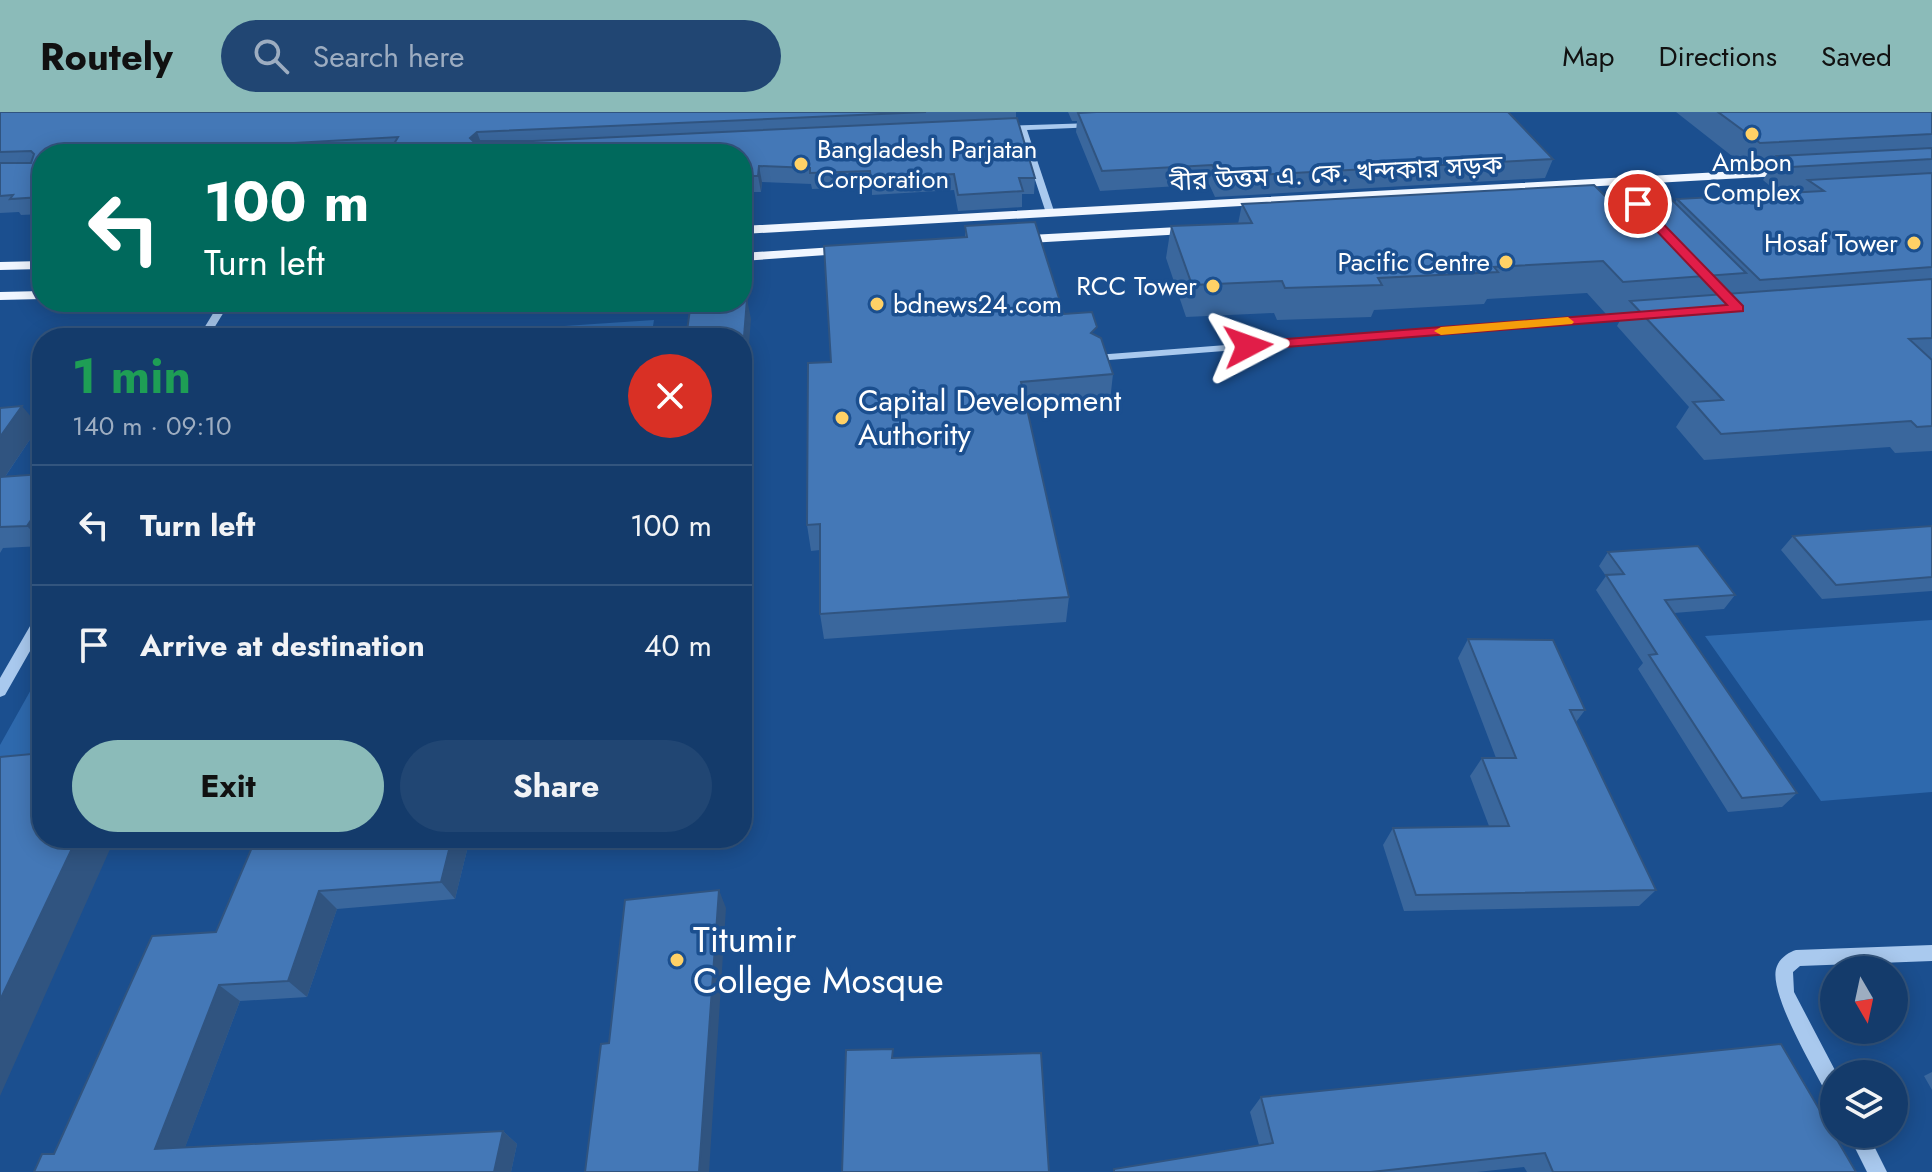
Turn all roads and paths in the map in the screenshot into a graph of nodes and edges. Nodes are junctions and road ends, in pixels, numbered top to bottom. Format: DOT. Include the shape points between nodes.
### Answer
graph roads {
  1 [pos="1100,124"];
  2 [pos="1022,128"];
  3 [pos="990,129"];
  4 [pos="1806,171"];
  5 [pos="1050,214"];
  6 [pos="1215,228"];
  7 [pos="752,229"];
  8 [pos="996,241"];
  9 [pos="871,249"];
  10 [pos="752,256"];
  11 [pos="32,265"];
  12 [pos="0,266"];
  13 [pos="32,295"];
  14 [pos="0,296"];
  15 [pos="1659,314"];
  16 [pos="1096,358"];
  17 [pos="32,635"];
  18 [pos="0,691"];
  19 [pos="1932,953"];
  20 [pos="1820,1061"];
  21 [pos="1865,1148"];
  22 [pos="1877,1172"];
  1 -- 2 [label="street"];
  2 -- 3 [label="street"];
  2 -- 5 [label="street"];
  4 -- 5 [label="main road, বীর উত্তম এ. কে. খন্দকার সড়ক"];
  5 -- 7 [label="main road, বীর উত্তম এ. কে. খন্দকার সড়ক"];
  6 -- 8 [label="main road, বীর উত্তম এ. কে. খন্দকার সড়ক"];
  9 -- 10 [label="main road"];
  11 -- 12 [label="main road"];
  13 -- 14 [label="main road"];
  15 -- 16 [label="street"];
  17 -- 18 [label="street"];
  19 -- 20 [label="street" via="1796,958 1784,969 1785,993"];
  21 -- 22 [label="street"];
}
